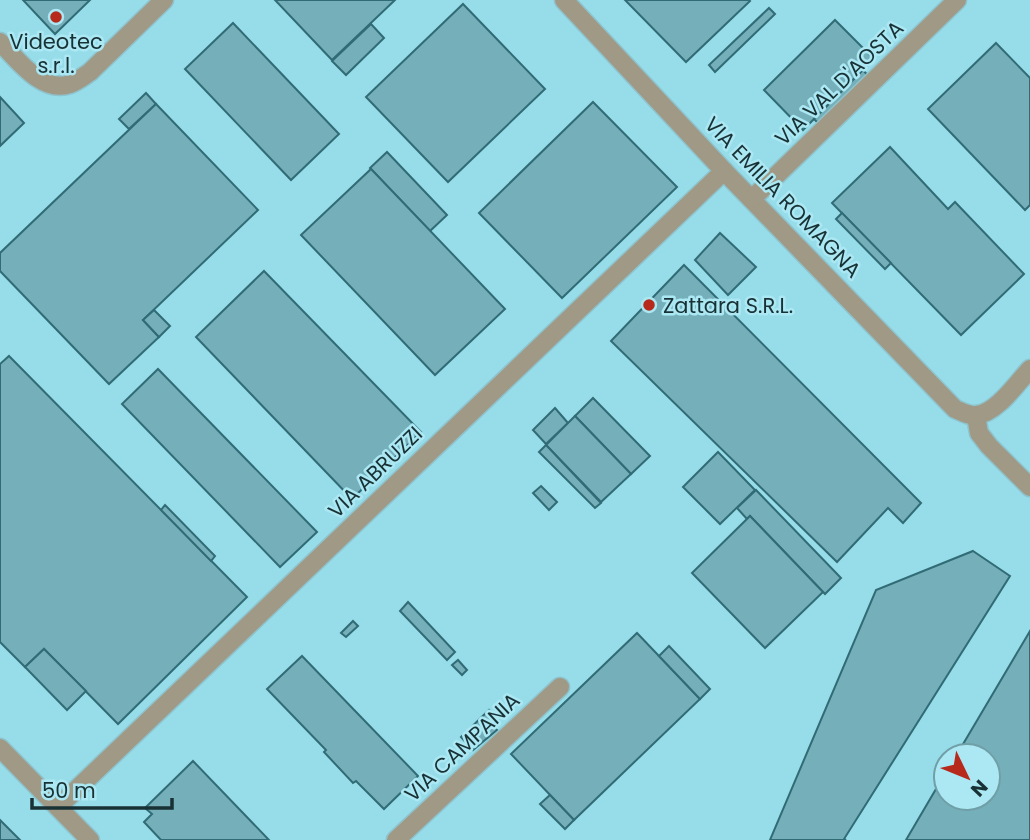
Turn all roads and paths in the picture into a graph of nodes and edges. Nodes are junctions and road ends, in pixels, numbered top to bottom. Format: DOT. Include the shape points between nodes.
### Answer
graph roads {
  1 [pos="164,0"];
  2 [pos="564,0"];
  3 [pos="957,0"];
  4 [pos="0,42"];
  5 [pos="724,171"];
  6 [pos="752,199"];
  7 [pos="1030,369"];
  8 [pos="976,415"];
  9 [pos="1030,487"];
  10 [pos="560,687"];
  11 [pos="0,748"];
  12 [pos="58,807"];
  13 [pos="90,840"];
  14 [pos="396,840"];
  1 -- 4 [label="street" via="90,72 68,85 40,79"];
  2 -- 5 [label="street, VIA EMILIA ROMAGNA"];
  3 -- 6 [label="street, VIA VAL D'AOSTA"];
  5 -- 6 [label="street, VIA EMILIA ROMAGNA"];
  5 -- 12 [label="street, VIA ABRUZZI"];
  6 -- 8 [label="street, VIA EMILIA ROMAGNA" via="955,409"];
  7 -- 8 [label="street" via="997,405"];
  8 -- 9 [label="street" via="979,433"];
  10 -- 14 [label="street, VIA CAMPANIA"];
  11 -- 12 [label="street"];
  12 -- 13 [label="street"];
}
